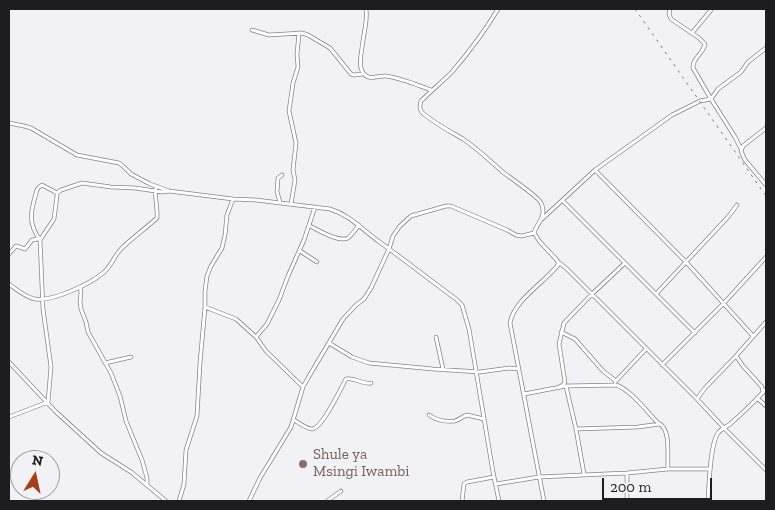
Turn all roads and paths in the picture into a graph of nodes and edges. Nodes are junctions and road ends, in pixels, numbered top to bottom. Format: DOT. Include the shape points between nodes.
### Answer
graph roads {
  1 [pos="366,9"];
  2 [pos="498,9"];
  3 [pos="670,9"];
  4 [pos="711,10"];
  5 [pos="252,30"];
  6 [pos="299,33"];
  7 [pos="692,33"];
  8 [pos="766,48"];
  9 [pos="363,74"];
  10 [pos="432,90"];
  11 [pos="711,99"];
  12 [pos="9,123"];
  13 [pos="766,128"];
  14 [pos="741,149"];
  15 [pos="595,170"];
  16 [pos="282,176"];
  17 [pos="766,185"];
  18 [pos="156,186"];
  19 [pos="169,190"];
  20 [pos="155,191"];
  21 [pos="57,193"];
  22 [pos="233,199"];
  23 [pos="563,201"];
  24 [pos="280,202"];
  25 [pos="291,204"];
  26 [pos="737,205"];
  27 [pos="315,207"];
  28 [pos="542,220"];
  29 [pos="359,225"];
  30 [pos="310,226"];
  31 [pos="534,233"];
  32 [pos="40,239"];
  33 [pos="389,249"];
  34 [pos="300,251"];
  35 [pos="9,254"];
  36 [pos="766,257"];
  37 [pos="317,262"];
  38 [pos="558,262"];
  39 [pos="686,262"];
  40 [pos="625,263"];
  41 [pos="9,284"];
  42 [pos="80,287"];
  43 [pos="592,294"];
  44 [pos="656,294"];
  45 [pos="43,300"];
  46 [pos="724,303"];
  47 [pos="205,307"];
  48 [pos="766,322"];
  49 [pos="561,332"];
  50 [pos="695,333"];
  51 [pos="753,336"];
  52 [pos="256,337"];
  53 [pos="436,337"];
  54 [pos="329,344"];
  55 [pos="646,349"];
  56 [pos="736,356"];
  57 [pos="131,357"];
  58 [pos="9,362"];
  59 [pos="105,363"];
  60 [pos="662,364"];
  61 [pos="442,369"];
  62 [pos="519,369"];
  63 [pos="475,372"];
  64 [pos="616,381"];
  65 [pos="371,383"];
  66 [pos="613,384"];
  67 [pos="566,386"];
  68 [pos="303,387"];
  69 [pos="559,387"];
  70 [pos="766,389"];
  71 [pos="763,393"];
  72 [pos="524,394"];
  73 [pos="758,398"];
  74 [pos="697,399"];
  75 [pos="48,402"];
  76 [pos="766,406"];
  77 [pos="429,415"];
  78 [pos="9,417"];
  79 [pos="484,419"];
  80 [pos="294,420"];
  81 [pos="658,424"];
  82 [pos="724,428"];
  83 [pos="576,429"];
  84 [pos="668,469"];
  85 [pos="710,469"];
  86 [pos="766,470"];
  87 [pos="627,473"];
  88 [pos="584,474"];
  89 [pos="494,477"];
  90 [pos="539,477"];
  91 [pos="147,484"];
  92 [pos="496,484"];
  93 [pos="341,491"];
  94 [pos="166,501"];
  95 [pos="179,501"];
  96 [pos="249,501"];
  97 [pos="327,501"];
  98 [pos="462,501"];
  99 [pos="499,501"];
  100 [pos="544,501"];
  101 [pos="627,501"];
  102 [pos="708,501"];
  1 -- 9 [label="street" via="360,57"];
  2 -- 10 [label="street" via="469,52"];
  3 -- 7 [label="street" via="671,19"];
  4 -- 7 [label="street"];
  5 -- 6 [label="street" via="269,35"];
  6 -- 9 [label="street" via="327,46 352,74"];
  6 -- 25 [label="street" via="298,67 289,111 296,143"];
  7 -- 11 [label="street" via="704,44 693,66"];
  8 -- 11 [label="street" via="718,89"];
  9 -- 10 [label="street" via="371,78 396,79"];
  10 -- 28 [label="street" via="421,101 420,111 484,155 536,197 541,203"];
  11 -- 14 [label="street"];
  11 -- 15 [label="street" via="672,115"];
  12 -- 18 [label="street" via="31,128 82,156 119,163 131,174"];
  13 -- 14 [label="street"];
  14 -- 17 [label="street" via="742,156"];
  15 -- 23 [label="street"];
  15 -- 39 [label="street"];
  16 -- 24 [label="street" via="278,178 277,188"];
  18 -- 19 [label="street"];
  18 -- 20 [label="street"];
  19 -- 20 [label="street"];
  19 -- 22 [label="street"];
  20 -- 21 [label="street" via="82,184"];
  20 -- 42 [label="street" via="157,218 123,246 103,273"];
  21 -- 32 [label="street" via="54,219"];
  21 -- 32 [label="street" via="42,185 37,190 30,214"];
  22 -- 24 [label="street"];
  22 -- 47 [label="street" via="222,248 208,276"];
  23 -- 28 [label="street"];
  23 -- 40 [label="street"];
  24 -- 25 [label="street"];
  25 -- 27 [label="street"];
  26 -- 39 [label="street"];
  27 -- 29 [label="street" via="346,215"];
  27 -- 30 [label="street"];
  28 -- 31 [label="street"];
  29 -- 30 [label="street" via="348,238 342,239"];
  29 -- 33 [label="street"];
  30 -- 34 [label="street"];
  31 -- 33 [label="street" via="516,235 455,207 446,206 408,218 394,234"];
  31 -- 38 [label="street"];
  32 -- 35 [label="street" via="32,240 25,249 16,246"];
  32 -- 45 [label="street"];
  33 -- 54 [label="street" via="371,288 343,319"];
  33 -- 63 [label="street" via="461,303"];
  34 -- 37 [label="street"];
  34 -- 52 [label="street" via="272,315"];
  36 -- 46 [label="street"];
  38 -- 43 [label="street"];
  38 -- 62 [label="street" via="511,318"];
  39 -- 44 [label="street"];
  39 -- 46 [label="street"];
  40 -- 43 [label="street"];
  40 -- 44 [label="street"];
  41 -- 45 [label="street" via="23,295"];
  42 -- 45 [label="street"];
  42 -- 59 [label="street" via="81,309 88,332"];
  43 -- 49 [label="street" via="565,321"];
  43 -- 55 [label="street"];
  44 -- 50 [label="street"];
  45 -- 75 [label="street" via="51,367"];
  46 -- 50 [label="street"];
  46 -- 51 [label="street"];
  47 -- 52 [label="street" via="236,318"];
  47 -- 95 [label="street" via="197,416 186,450 184,484"];
  48 -- 51 [label="street"];
  49 -- 64 [label="street" via="575,339"];
  49 -- 69 [label="street" via="559,344 565,382"];
  50 -- 60 [label="street"];
  51 -- 56 [label="street"];
  52 -- 68 [label="street"];
  53 -- 61 [label="street"];
  54 -- 61 [label="street" via="368,362"];
  54 -- 68 [label="street"];
  55 -- 60 [label="street"];
  55 -- 64 [label="street"];
  56 -- 71 [label="street" via="762,386"];
  56 -- 74 [label="street"];
  57 -- 59 [label="street"];
  58 -- 75 [label="street"];
  59 -- 91 [label="street" via="120,396"];
  60 -- 74 [label="street"];
  61 -- 63 [label="street"];
  62 -- 63 [label="street"];
  62 -- 72 [label="street"];
  63 -- 79 [label="street"];
  64 -- 66 [label="street"];
  65 -- 80 [label="street" via="346,379 315,428 310,429"];
  66 -- 67 [label="street"];
  66 -- 81 [label="street" via="626,390"];
  67 -- 69 [label="street"];
  67 -- 83 [label="street"];
  68 -- 80 [label="street"];
  69 -- 72 [label="street"];
  70 -- 71 [label="street"];
  71 -- 73 [label="street"];
  72 -- 90 [label="street"];
  73 -- 76 [label="street"];
  73 -- 82 [label="street"];
  74 -- 82 [label="street"];
  75 -- 78 [label="street"];
  75 -- 91 [label="street" via="101,453"];
  77 -- 79 [label="street" via="447,421 467,415"];
  79 -- 89 [label="street"];
  80 -- 96 [label="street"];
  81 -- 83 [label="street"];
  81 -- 84 [label="street" via="666,432"];
  82 -- 85 [label="street" via="714,441"];
  82 -- 86 [label="street"];
  83 -- 88 [label="street"];
  84 -- 85 [label="street"];
  84 -- 87 [label="street"];
  85 -- 102 [label="street"];
  87 -- 88 [label="street"];
  87 -- 101 [label="street"];
  88 -- 90 [label="street"];
  89 -- 92 [label="street"];
  89 -- 98 [label="street" via="464,484"];
  90 -- 92 [label="street"];
  90 -- 100 [label="street"];
  91 -- 94 [label="street"];
  92 -- 99 [label="street"];
  93 -- 97 [label="street"];
}
